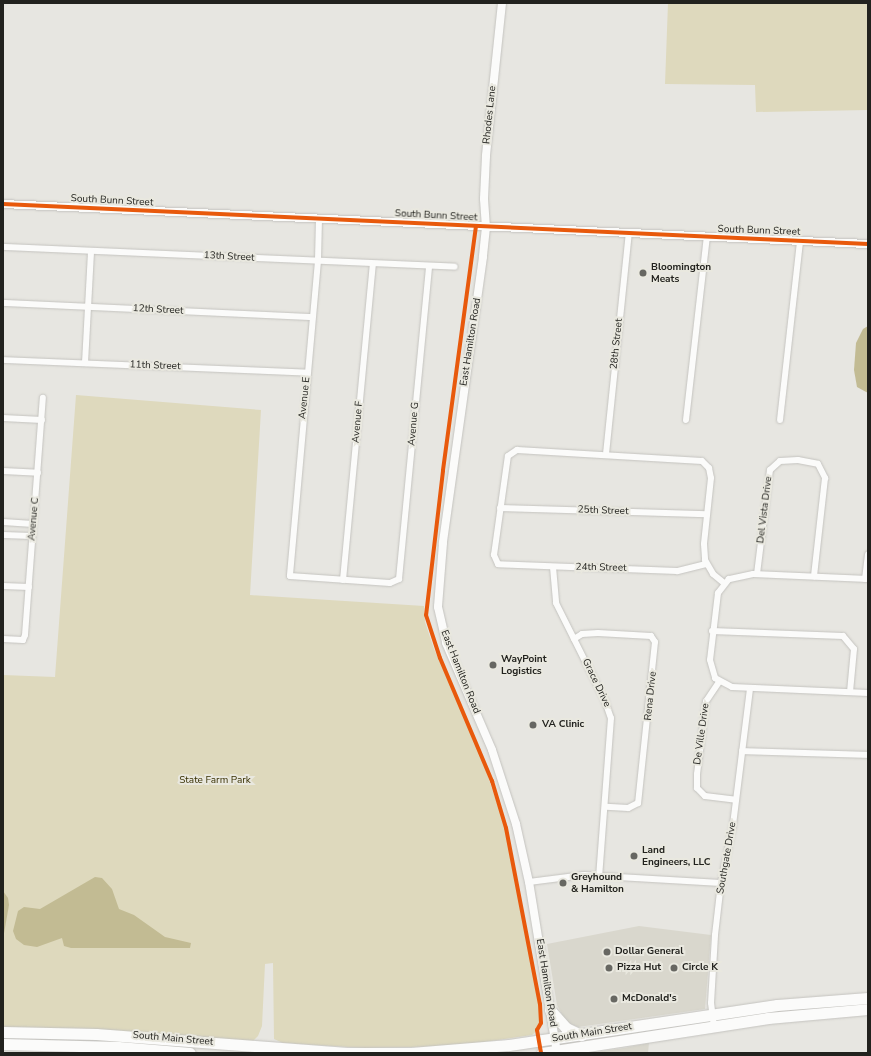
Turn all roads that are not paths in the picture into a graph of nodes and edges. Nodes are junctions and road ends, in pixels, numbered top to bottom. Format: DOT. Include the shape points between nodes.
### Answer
graph roads {
  1 [pos="502,3"];
  2 [pos="3,204"];
  3 [pos="319,219"];
  4 [pos="486,227"];
  5 [pos="629,234"];
  6 [pos="707,237"];
  7 [pos="800,241"];
  8 [pos="868,244"];
  9 [pos="3,247"];
  10 [pos="91,251"];
  11 [pos="318,261"];
  12 [pos="373,264"];
  13 [pos="429,267"];
  14 [pos="455,268"];
  15 [pos="3,303"];
  16 [pos="88,307"];
  17 [pos="312,317"];
  18 [pos="3,360"];
  19 [pos="85,363"];
  20 [pos="307,373"];
  21 [pos="43,398"];
  22 [pos="3,418"];
  23 [pos="42,420"];
  24 [pos="686,420"];
  25 [pos="780,420"];
  26 [pos="606,454"];
  27 [pos="3,470"];
  28 [pos="38,472"];
  29 [pos="500,508"];
  30 [pos="707,514"];
  31 [pos="3,522"];
  32 [pos="33,524"];
  33 [pos="3,535"];
  34 [pos="32,536"];
  35 [pos="868,554"];
  36 [pos="706,564"];
  37 [pos="554,567"];
  38 [pos="757,574"];
  39 [pos="814,576"];
  40 [pos="866,579"];
  41 [pos="344,580"];
  42 [pos="724,583"];
  43 [pos="3,586"];
  44 [pos="29,587"];
  45 [pos="712,631"];
  46 [pos="574,639"];
  47 [pos="3,640"];
  48 [pos="719,682"];
  49 [pos="750,689"];
  50 [pos="850,692"];
  51 [pos="868,693"];
  52 [pos="742,751"];
  53 [pos="868,755"];
  54 [pos="736,800"];
  55 [pos="606,807"];
  56 [pos="599,876"];
  57 [pos="529,882"];
  58 [pos="721,883"];
  59 [pos="868,998"];
  60 [pos="868,1009"];
  61 [pos="550,1010"];
  62 [pos="712,1014"];
  63 [pos="714,1027"];
  64 [pos="3,1032"];
  65 [pos="72,1033"];
  66 [pos="581,1034"];
  67 [pos="555,1039"];
  68 [pos="3,1044"];
  69 [pos="71,1045"];
  70 [pos="556,1052"];
  71 [pos="190,1053"];
  72 [pos="542,1053"];
  1 -- 4 [label="street, Rhodes Lane" via="486,156"];
  2 -- 3 [label="street, South Bunn Street"];
  3 -- 4 [label="street, South Bunn Street"];
  3 -- 11 [label="street, Avenue E"];
  4 -- 5 [label="street, South Bunn Street"];
  4 -- 57 [label="street, East Hamilton Road" via="443,543 438,606 446,643 503,782"];
  5 -- 6 [label="street, South Bunn Street"];
  5 -- 26 [label="street, 28th Street"];
  6 -- 7 [label="street, South Bunn Street"];
  6 -- 24 [label="street"];
  7 -- 8 [label="street, South Bunn Street"];
  7 -- 25 [label="street"];
  9 -- 10 [label="street, 13th Street"];
  10 -- 11 [label="street, 13th Street"];
  10 -- 16 [label="street"];
  11 -- 12 [label="street, 13th Street"];
  11 -- 17 [label="street, Avenue E"];
  12 -- 13 [label="street, 13th Street"];
  12 -- 41 [label="street, Avenue F"];
  13 -- 14 [label="street, 13th Street"];
  13 -- 41 [label="street, Avenue G" via="398,581"];
  15 -- 16 [label="street, 12th Street"];
  16 -- 17 [label="street, 12th Street"];
  16 -- 19 [label="street"];
  17 -- 20 [label="street, Avenue E"];
  18 -- 19 [label="street, 11th Street"];
  19 -- 20 [label="street, 11th Street"];
  20 -- 41 [label="street, Avenue E" via="289,576"];
  21 -- 23 [label="street, Avenue C"];
  22 -- 23 [label="street"];
  23 -- 28 [label="street, Avenue C"];
  26 -- 29 [label="street" via="517,450 510,454 506,461"];
  26 -- 30 [label="street" via="690,458 706,464 711,478"];
  27 -- 28 [label="street"];
  28 -- 32 [label="street, Avenue C"];
  29 -- 30 [label="street, 25th Street"];
  29 -- 37 [label="street, 24th Street" via="494,555 496,561 503,566"];
  30 -- 36 [label="street" via="704,544"];
  31 -- 32 [label="street"];
  32 -- 34 [label="street, Avenue C"];
  33 -- 34 [label="street"];
  34 -- 44 [label="street, Avenue C"];
  35 -- 40 [label="street"];
  36 -- 37 [label="street, 24th Street" via="677,571"];
  36 -- 42 [label="street"];
  37 -- 46 [label="street, Grace Drive" via="554,594"];
  38 -- 39 [label="street"];
  38 -- 39 [label="street, Del Vista Drive" via="770,470 780,460 798,460 818,464 825,478"];
  38 -- 42 [label="street" via="739,576"];
  39 -- 40 [label="street"];
  42 -- 45 [label="street" via="718,594"];
  43 -- 44 [label="street"];
  44 -- 47 [label="street, Avenue C" via="23,640"];
  45 -- 48 [label="street" via="710,664"];
  45 -- 50 [label="street" via="843,636 854,649"];
  46 -- 55 [label="street, Grace Drive" via="611,718 603,795"];
  46 -- 55 [label="street, Rena Drive" via="582,634 598,633 651,636 656,642 638,803 628,808"];
  48 -- 49 [label="street"];
  48 -- 54 [label="street, De Ville Drive" via="706,701 696,774 697,788 705,796"];
  49 -- 50 [label="street"];
  49 -- 52 [label="street, Southgate Drive"];
  50 -- 51 [label="street"];
  52 -- 53 [label="street"];
  52 -- 54 [label="street, Southgate Drive"];
  54 -- 58 [label="street, Southgate Drive"];
  55 -- 56 [label="street, Grace Drive"];
  56 -- 57 [label="street" via="568,876"];
  56 -- 58 [label="street"];
  57 -- 61 [label="street, East Hamilton Road"];
  58 -- 62 [label="street, Southgate Drive" via="713,969"];
  59 -- 62 [label="highway, South Main Street" via="777,1005"];
  60 -- 63 [label="highway, South Main Street" via="817,1012"];
  61 -- 66 [label="highway" via="566,1028"];
  61 -- 67 [label="street, East Hamilton Road"];
  62 -- 63 [label="street, Southgate Drive"];
  62 -- 66 [label="highway, South Main Street"];
  63 -- 70 [label="highway, South Main Street"];
  64 -- 65 [label="highway, South Main Street"];
  65 -- 67 [label="highway, South Main Street" via="347,1053 442,1051"];
  65 -- 69 [label="highway"];
  66 -- 67 [label="highway, South Main Street"];
  67 -- 70 [label="street, East Hamilton Road"];
  68 -- 69 [label="highway, South Main Street"];
  69 -- 71 [label="highway, South Main Street"];
  70 -- 72 [label="highway, South Main Street"];
}
